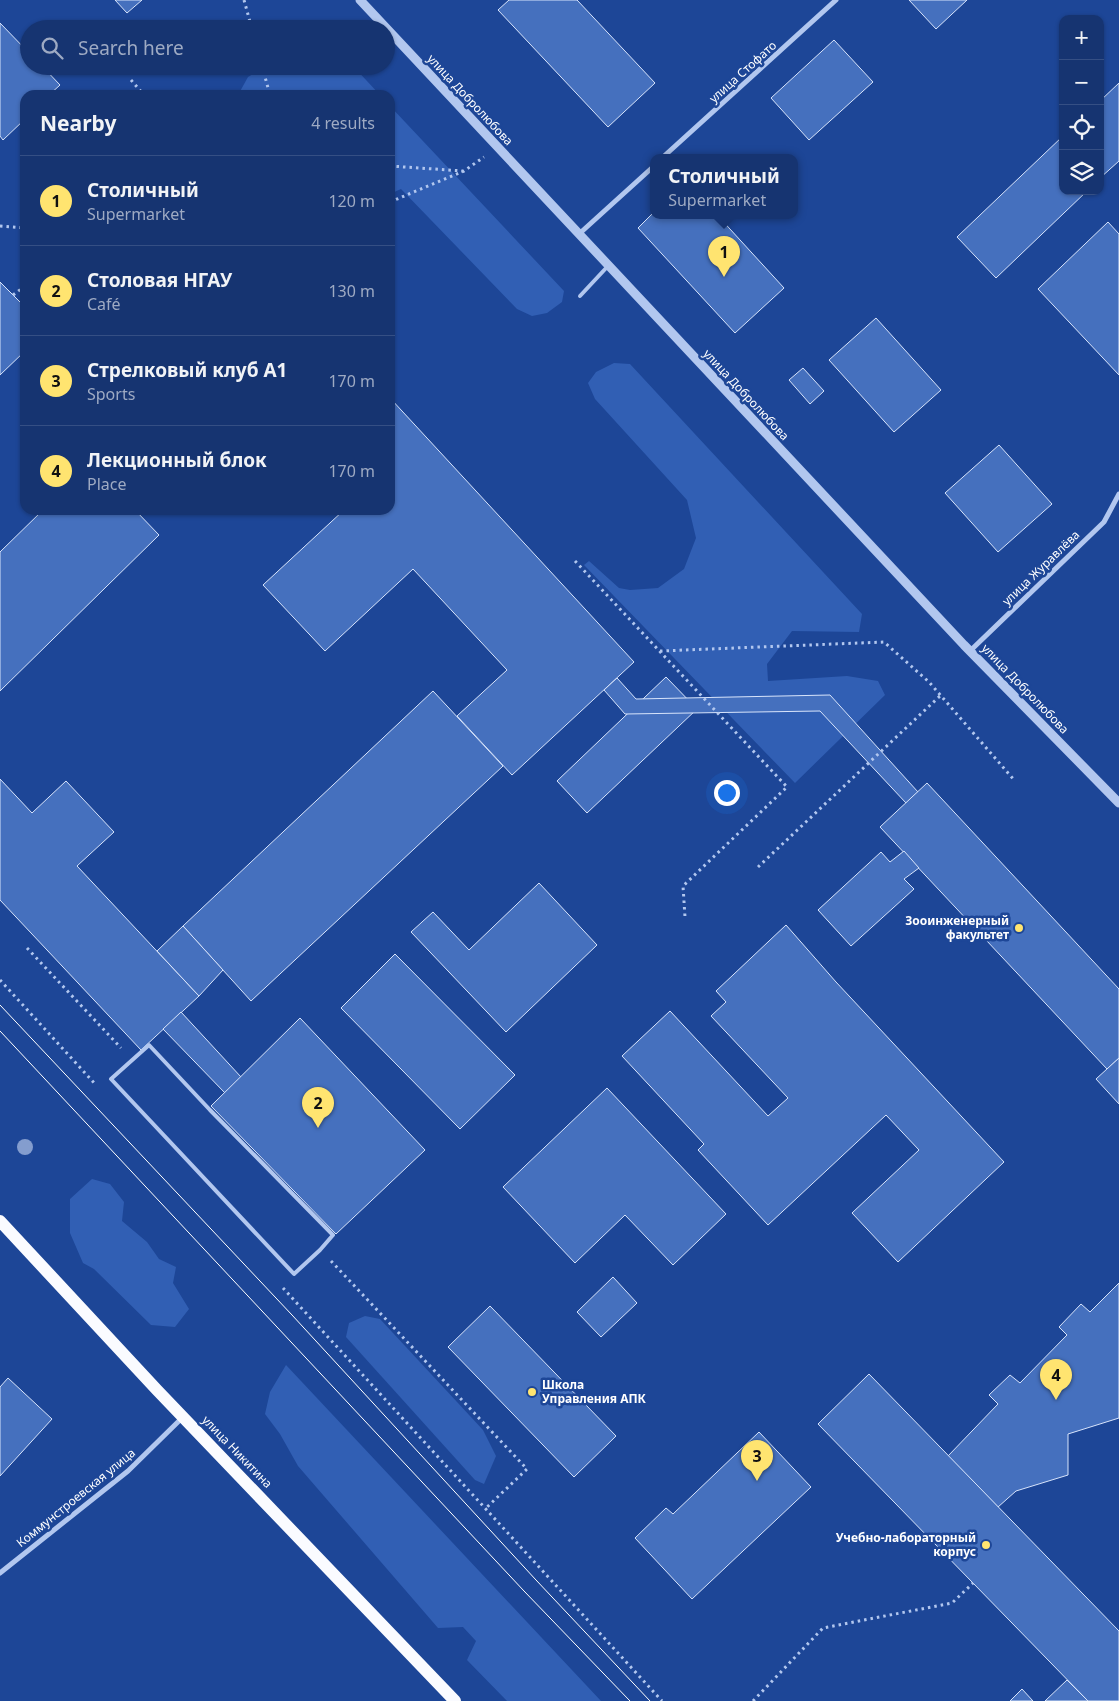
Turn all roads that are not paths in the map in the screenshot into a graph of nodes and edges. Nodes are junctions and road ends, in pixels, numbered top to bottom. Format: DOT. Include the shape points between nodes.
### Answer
graph roads {
  1 [pos="360,0"];
  2 [pos="836,0"];
  3 [pos="379,20"];
  4 [pos="395,38"];
  5 [pos="666,154"];
  6 [pos="650,170"];
  7 [pos="578,235"];
  8 [pos="608,266"];
  9 [pos="580,296"];
  10 [pos="1119,494"];
  11 [pos="970,651"];
  12 [pos="1119,804"];
  13 [pos="132,1060"];
  14 [pos="0,1221"];
  15 [pos="184,1416"];
  16 [pos="0,1573"];
  17 [pos="456,1701"];
  1 -- 3 [label="street, улица Добролюбова"];
  2 -- 5 [label="street, улица Стофато"];
  4 -- 7 [label="street, улица Добролюбова"];
  6 -- 7 [label="street"];
  7 -- 8 [label="street, улица Добролюбова"];
  8 -- 9 [label="lane"];
  8 -- 11 [label="street, улица Добролюбова"];
  10 -- 11 [label="street, улица Журавлёва" via="1104,522"];
  11 -- 12 [label="street, улица Добролюбова"];
  13 -- 13 [label="lane" via="149,1045 333,1235 294,1274 111,1079"];
  14 -- 15 [label="main road, улица Никитина"];
  15 -- 16 [label="street, Коммунстроевская улица" via="128,1471"];
  15 -- 17 [label="main road, улица Никитина"];
}
